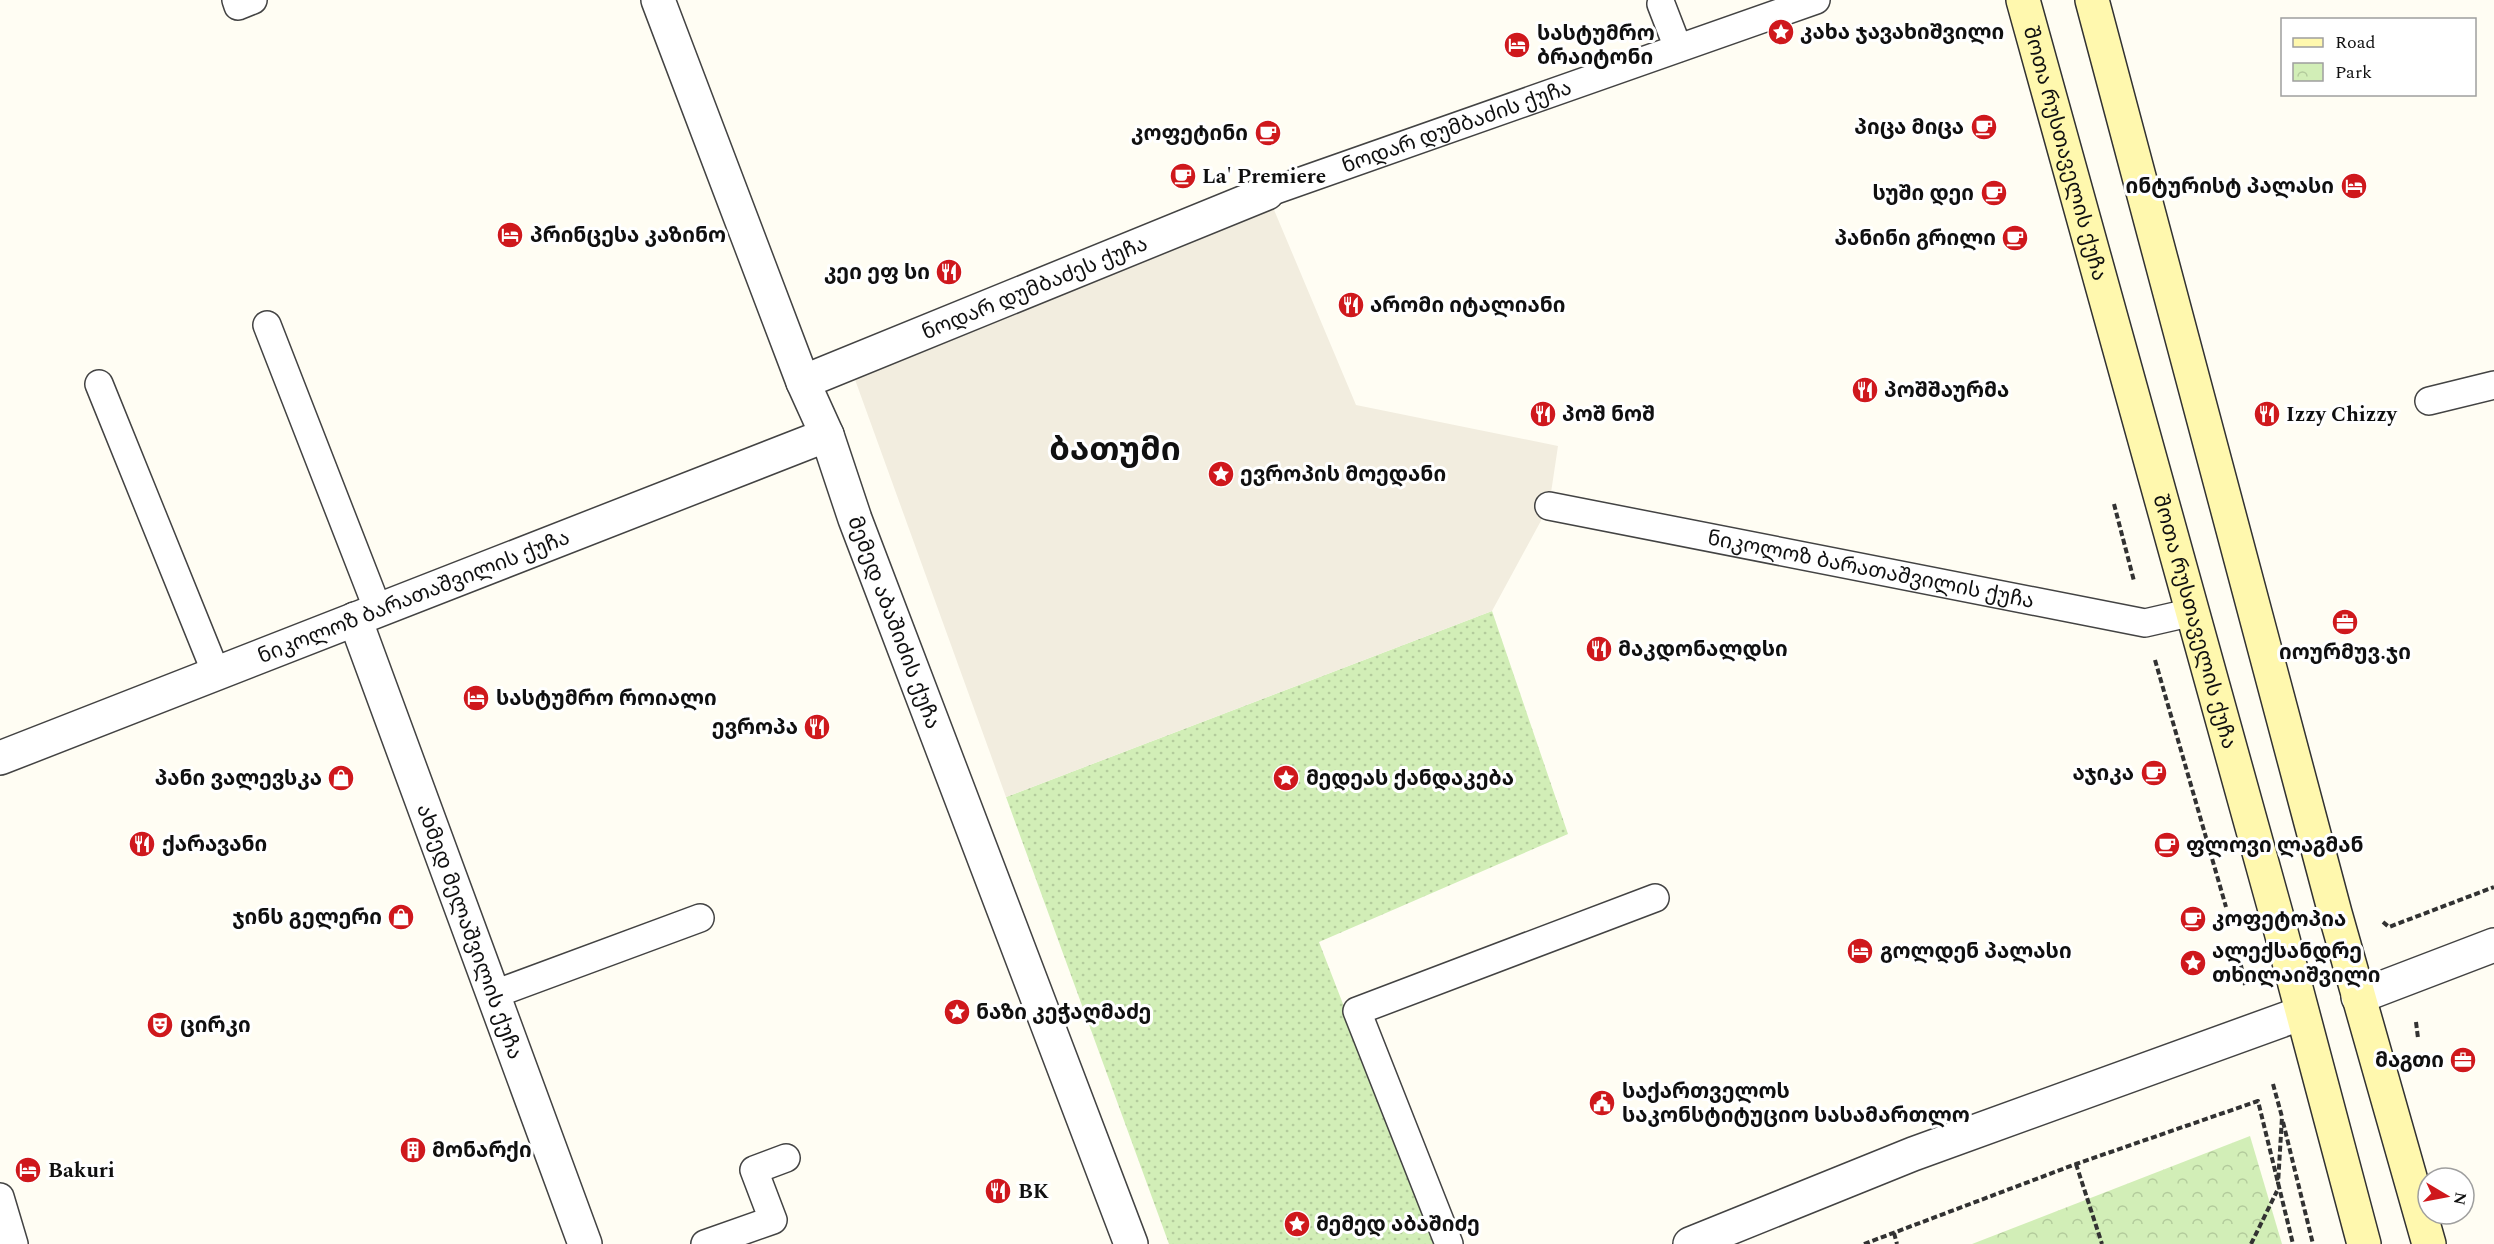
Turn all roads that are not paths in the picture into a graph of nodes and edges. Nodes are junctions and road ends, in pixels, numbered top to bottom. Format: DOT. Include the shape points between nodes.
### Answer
graph roads {
  1 [pos="236,0"];
  2 [pos="253,0"];
  3 [pos="658,0"];
  4 [pos="1816,0"];
  5 [pos="2023,0"];
  6 [pos="2092,0"];
  7 [pos="1661,4"];
  8 [pos="1678,48"];
  9 [pos="1267,193"];
  10 [pos="267,325"];
  11 [pos="803,382"];
  12 [pos="99,384"];
  13 [pos="2494,385"];
  14 [pos="2429,401"];
  15 [pos="827,435"];
  16 [pos="1549,506"];
  17 [pos="2193,612"];
  18 [pos="367,614"];
  19 [pos="216,673"];
  20 [pos="0,758"];
  21 [pos="1654,898"];
  22 [pos="700,918"];
  23 [pos="2494,945"];
  24 [pos="492,995"];
  25 [pos="2358,997"];
  26 [pos="2302,1013"];
  27 [pos="786,1158"];
  28 [pos="0,1197"];
  29 [pos="14,1244"];
  30 [pos="585,1244"];
  31 [pos="705,1244"];
  32 [pos="1131,1244"];
  33 [pos="1449,1244"];
  34 [pos="1690,1244"];
  35 [pos="2364,1244"];
  36 [pos="2429,1244"];
  1 -- 2 [label="lane" via="238,6"];
  3 -- 11 [label="street, მემედ აბაშიძის ქუჩა"];
  4 -- 8 [label="lane, ნოდარ დუმბაძის ქუჩა"];
  5 -- 17 [label="main road, შოთა რუსთაველის ქუჩა"];
  6 -- 25 [label="main road"];
  7 -- 8 [label="lane"];
  8 -- 9 [label="lane, ნოდარ დუმბაძის ქუჩა"];
  9 -- 11 [label="street, ნოდარ დუმბაძეს ქუჩა"];
  10 -- 18 [label="lane"];
  11 -- 15 [label="street, მემედ აბაშიძის ქუჩა"];
  12 -- 19 [label="lane"];
  13 -- 14 [label="lane"];
  15 -- 18 [label="street, ნიკოლოზ ბარათაშვილის ქუჩა"];
  15 -- 32 [label="street, მემედ აბაშიძის ქუჩა" via="855,519"];
  16 -- 17 [label="lane, ნიკოლოზ ბარათაშვილის ქუჩა" via="2145,623"];
  17 -- 26 [label="main road, შოთა რუსთაველის ქუჩა"];
  18 -- 19 [label="street, ნიკოლოზ ბარათაშვილის ქუჩა"];
  18 -- 24 [label="street, ახმედ მელაშვილის ქუჩა"];
  19 -- 20 [label="street, ნიკოლოზ ბარათაშვილის ქუჩა"];
  21 -- 33 [label="lane" via="1357,1011"];
  22 -- 24 [label="lane"];
  23 -- 25 [label="street"];
  24 -- 30 [label="street, ახმედ მელაშვილის ქუჩა"];
  25 -- 36 [label="main road"];
  26 -- 34 [label="street" via="1913,1154"];
  26 -- 35 [label="main road, შოთა რუსთაველის ქუჩა"];
  27 -- 31 [label="lane" via="754,1170 773,1220"];
  28 -- 29 [label="lane"];
}
